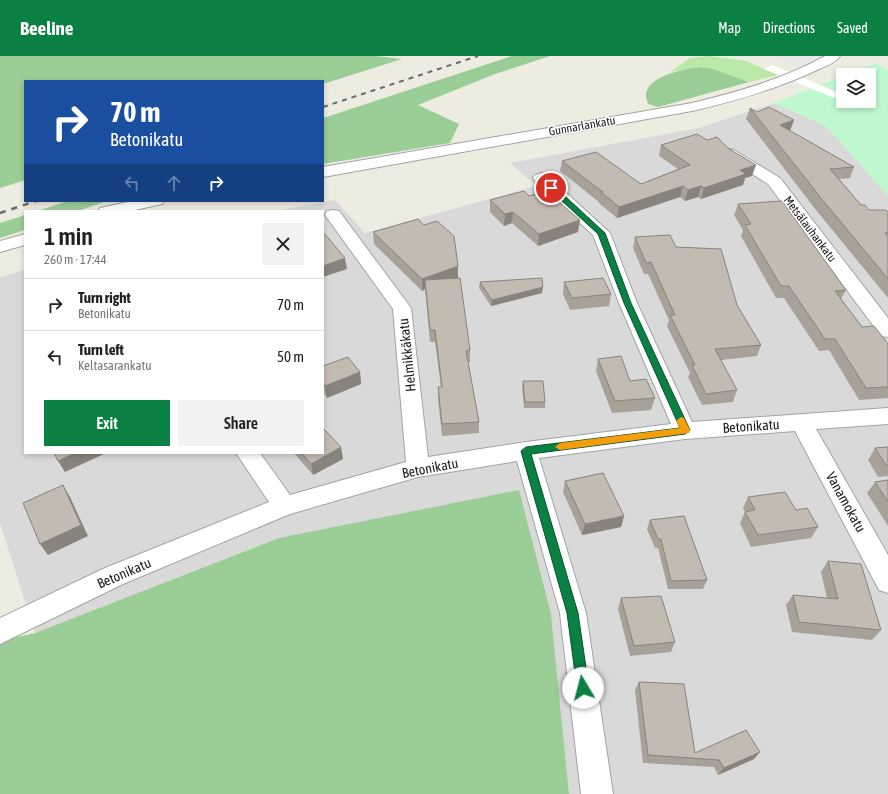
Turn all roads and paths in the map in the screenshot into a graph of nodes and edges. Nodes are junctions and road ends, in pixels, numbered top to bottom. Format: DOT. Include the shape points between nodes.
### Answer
graph roads {
  1 [pos="834,56"];
  2 [pos="800,58"];
  3 [pos="818,66"];
  4 [pos="718,142"];
  5 [pos="324,172"];
  6 [pos="541,178"];
  7 [pos="151,202"];
  8 [pos="111,210"];
  9 [pos="333,215"];
  10 [pos="24,238"];
  11 [pos="0,247"];
  12 [pos="888,331"];
  13 [pos="888,416"];
  14 [pos="801,422"];
  15 [pos="685,430"];
  16 [pos="526,451"];
  17 [pos="249,454"];
  18 [pos="418,468"];
  19 [pos="285,506"];
  20 [pos="888,582"];
  21 [pos="0,631"];
  22 [pos="597,794"];
  1 -- 3 [label="street, Gunnarlankatu"];
  2 -- 3 [label="street"];
  3 -- 5 [label="street, Gunnarlankatu" via="794,77 734,97 692,107"];
  4 -- 12 [label="street, Metsälauhankatu" via="731,155 774,181"];
  6 -- 15 [label="street" via="601,233 628,303"];
  7 -- 8 [label="street"];
  9 -- 18 [label="street, Helmikkäkatu" via="402,308"];
  10 -- 11 [label="street"];
  13 -- 14 [label="street, Betonikatu"];
  14 -- 15 [label="street, Betonikatu"];
  14 -- 20 [label="street, Vanamokatu"];
  15 -- 16 [label="street, Betonikatu"];
  16 -- 18 [label="street, Betonikatu"];
  16 -- 22 [label="street" via="573,613"];
  17 -- 19 [label="street"];
  18 -- 19 [label="street, Betonikatu"];
  19 -- 21 [label="street, Betonikatu" via="114,576"];
}
